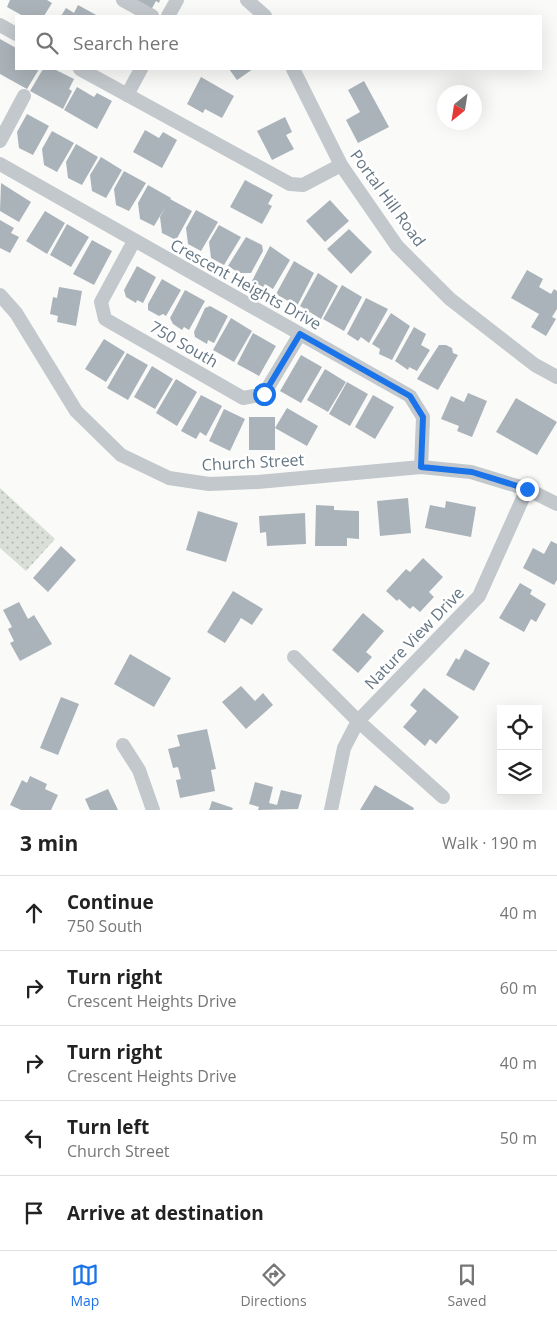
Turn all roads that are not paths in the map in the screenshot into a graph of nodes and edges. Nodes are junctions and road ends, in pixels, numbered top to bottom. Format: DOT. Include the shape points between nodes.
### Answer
graph roads {
  1 [pos="123,0"];
  2 [pos="177,0"];
  3 [pos="247,0"];
  4 [pos="150,15"];
  5 [pos="169,15"];
  6 [pos="264,15"];
  7 [pos="0,25"];
  8 [pos="15,33"];
  9 [pos="82,70"];
  10 [pos="140,70"];
  11 [pos="293,70"];
  12 [pos="127,95"];
  13 [pos="24,96"];
  14 [pos="0,141"];
  15 [pos="0,164"];
  16 [pos="341,165"];
  17 [pos="134,241"];
  18 [pos="0,295"];
  19 [pos="300,334"];
  20 [pos="557,377"];
  21 [pos="421,467"];
  22 [pos="527,489"];
  23 [pos="557,504"];
  24 [pos="294,658"];
  25 [pos="358,721"];
  26 [pos="123,745"];
  27 [pos="443,797"];
  28 [pos="153,810"];
  29 [pos="331,810"];
  1 -- 4 [label="street"];
  2 -- 5 [label="street"];
  3 -- 6 [label="street"];
  7 -- 8 [label="street"];
  9 -- 12 [label="street"];
  10 -- 12 [label="street"];
  11 -- 16 [label="street, Portal Hill Road"];
  12 -- 16 [label="street" via="290,184 303,185"];
  13 -- 14 [label="street"];
  15 -- 17 [label="street, Crescent Heights Drive"];
  16 -- 20 [label="street, Portal Hill Road" via="398,246 443,292 535,365"];
  17 -- 19 [label="street, Crescent Heights Drive"];
  17 -- 19 [label="street, 750 South" via="100,302 105,319 243,398 264,394"];
  18 -- 21 [label="street, Church Street" via="16,313 76,411 121,455 169,478 209,484"];
  19 -- 21 [label="street, Crescent Heights Drive" via="410,396 423,417"];
  21 -- 22 [label="street, Church Street" via="472,472"];
  22 -- 23 [label="street, Church Street"];
  22 -- 25 [label="street, Nature View Drive" via="479,596"];
  24 -- 25 [label="street"];
  25 -- 27 [label="street"];
  25 -- 29 [label="street, Nature View Drive" via="344,748"];
  26 -- 28 [label="street" via="139,770"];
}
